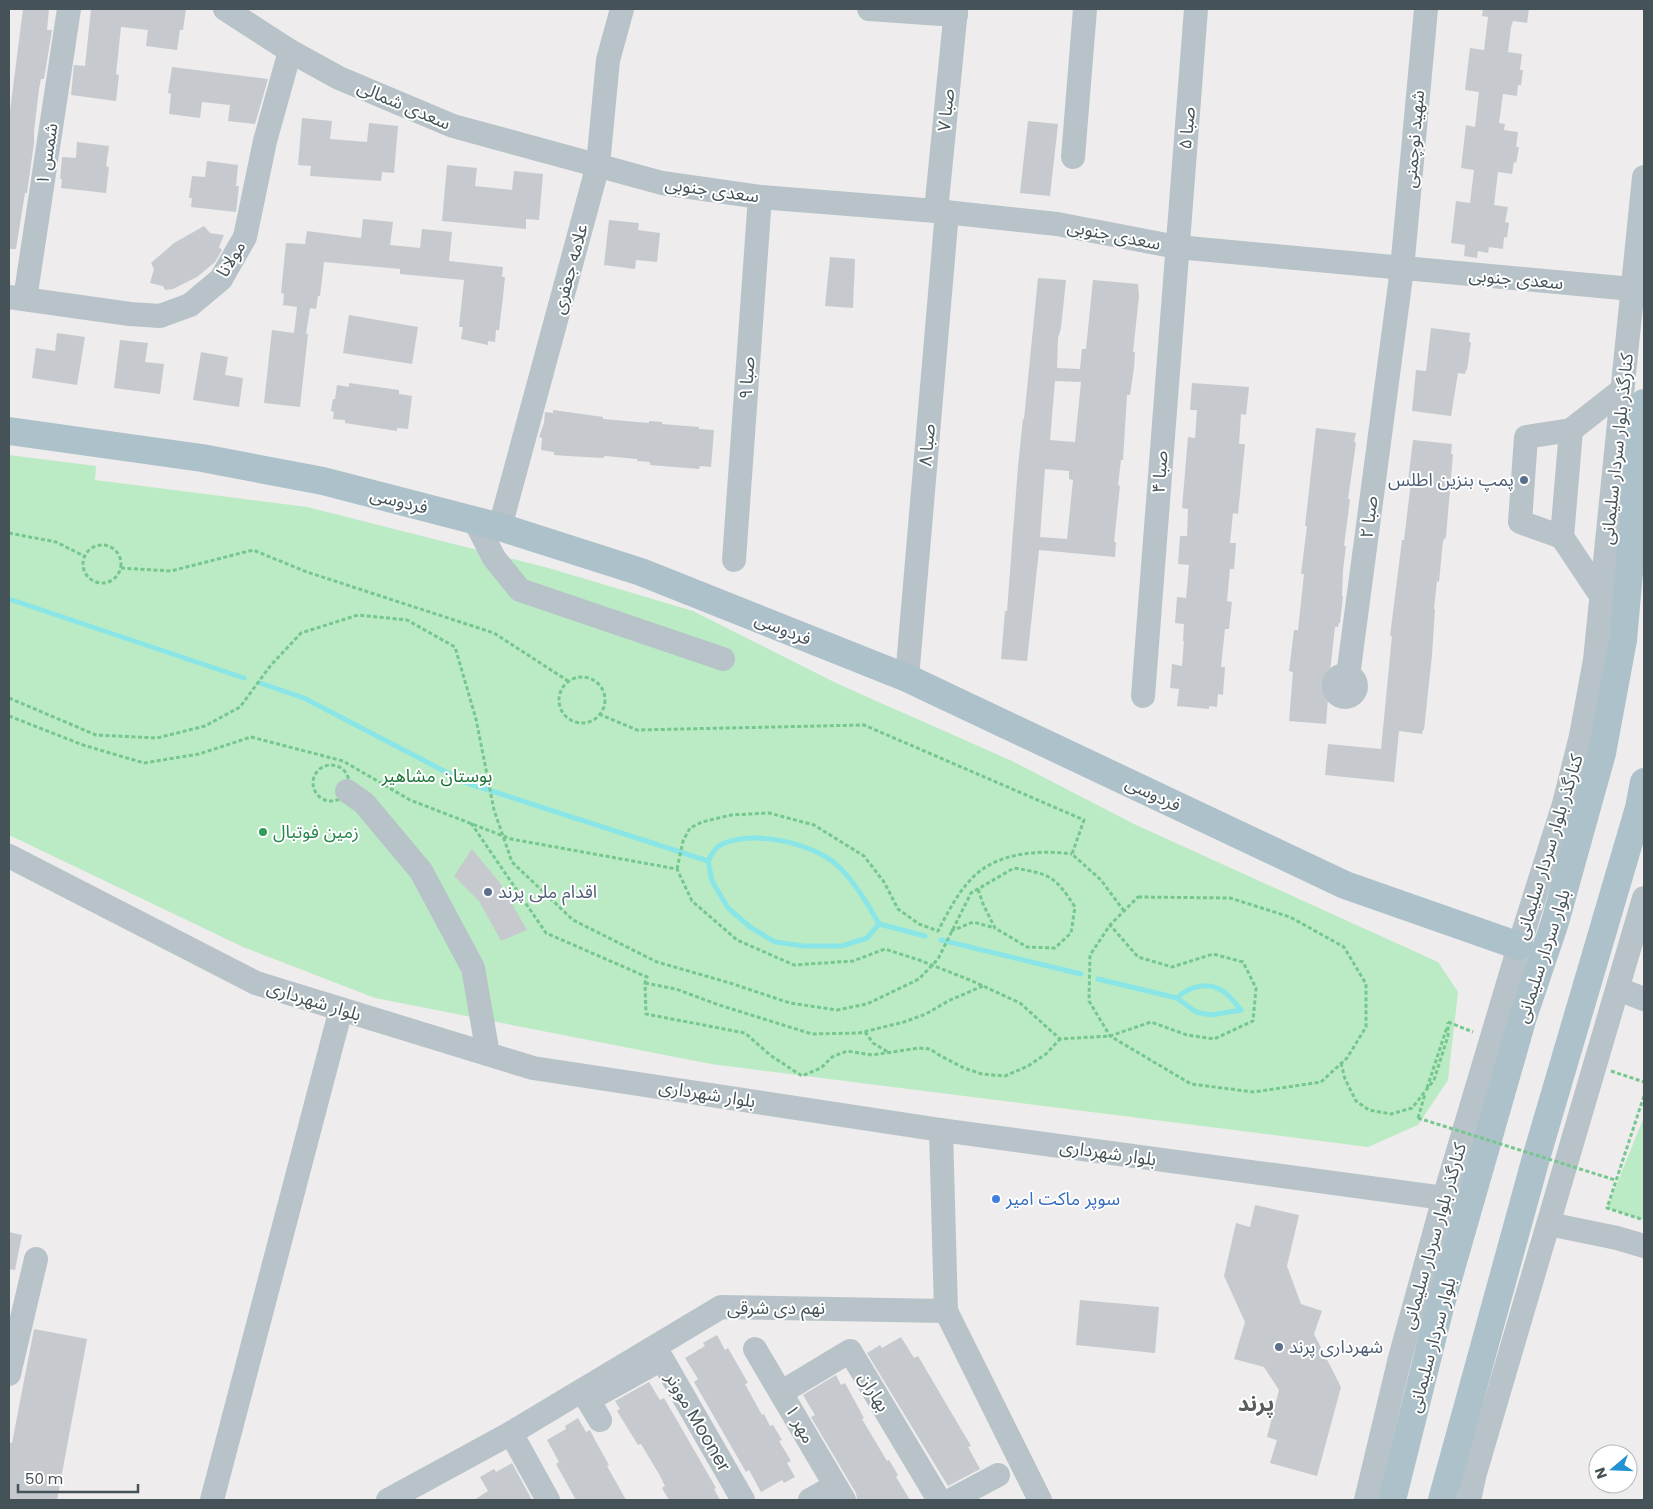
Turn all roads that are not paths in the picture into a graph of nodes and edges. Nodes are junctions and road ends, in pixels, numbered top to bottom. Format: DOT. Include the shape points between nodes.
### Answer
graph roads {
  1 [pos="69,9"];
  2 [pos="225,9"];
  3 [pos="622,9"];
  4 [pos="869,9"];
  5 [pos="1085,9"];
  6 [pos="1196,9"];
  7 [pos="1426,9"];
  8 [pos="956,12"];
  9 [pos="290,51"];
  10 [pos="1073,158"];
  11 [pos="598,165"];
  12 [pos="1644,177"];
  13 [pos="760,197"];
  14 [pos="941,212"];
  15 [pos="1178,247"];
  16 [pos="1402,269"];
  17 [pos="1632,289"];
  18 [pos="17,298"];
  19 [pos="1633,396"];
  20 [pos="9,430"];
  21 [pos="1571,430"];
  22 [pos="488,524"];
  23 [pos="1562,537"];
  24 [pos="734,560"];
  25 [pos="1602,597"];
  26 [pos="723,659"];
  27 [pos="1348,676"];
  28 [pos="907,678"];
  29 [pos="1143,696"];
  30 [pos="1644,782"];
  31 [pos="347,791"];
  32 [pos="9,856"];
  33 [pos="1644,898"];
  34 [pos="1519,946"];
  35 [pos="1618,989"];
  36 [pos="1644,999"];
  37 [pos="342,1009"];
  38 [pos="1489,1045"];
  39 [pos="488,1054"];
  40 [pos="1496,1114"];
  41 [pos="940,1130"];
  42 [pos="1444,1198"];
  43 [pos="1550,1224"];
  44 [pos="1644,1246"];
  45 [pos="36,1258"];
  46 [pos="946,1310"];
  47 [pos="755,1349"];
  48 [pos="9,1374"];
  49 [pos="782,1392"];
  50 [pos="600,1420"];
  51 [pos="510,1433"];
  52 [pos="1475,1473"];
  53 [pos="998,1475"];
  54 [pos="840,1493"];
  55 [pos="212,1500"];
  56 [pos="388,1500"];
  57 [pos="548,1500"];
  58 [pos="743,1500"];
  59 [pos="810,1500"];
  60 [pos="939,1500"];
  61 [pos="951,1500"];
  62 [pos="1040,1500"];
  63 [pos="1366,1500"];
  64 [pos="1392,1500"];
  65 [pos="1442,1500"];
  66 [pos="1456,1500"];
  67 [pos="1469,1500"];
  1 -- 18 [label="street, شمس ۱"];
  2 -- 9 [label="street, سعدی شمالی"];
  3 -- 11 [label="street, علامه جعفری" via="608,60"];
  4 -- 8 [label="street"];
  5 -- 10 [label="street"];
  6 -- 15 [label="street, صبا ۵"];
  7 -- 16 [label="street, شهید نوچمنی"];
  8 -- 14 [label="street, صبا ۷"];
  9 -- 11 [label="street, سعدی شمالی" via="339,78 453,126"];
  9 -- 18 [label="street, مولانا" via="265,141 245,237 221,279 190,305 160,316"];
  11 -- 13 [label="street, سعدی جنوبی" via="662,183"];
  11 -- 22 [label="street, علامه جعفری"];
  12 -- 17 [label="street, کنارگذر بلوار سردار سلیمانی"];
  13 -- 14 [label="street, سعدی جنوبی"];
  13 -- 24 [label="street, صبا ۹"];
  14 -- 15 [label="street, سعدی جنوبی" via="1057,224"];
  14 -- 28 [label="street, صبا ۸"];
  15 -- 16 [label="street, سعدی جنوبی"];
  15 -- 29 [label="street, صبا ۴"];
  16 -- 17 [label="street, سعدی جنوبی"];
  16 -- 27 [label="street, صبا ۲"];
  17 -- 19 [label="street, کنارگذر بلوار سردار سلیمانی"];
  19 -- 21 [label="street"];
  19 -- 25 [label="street, کنارگذر بلوار سردار سلیمانی"];
  19 -- 40 [label="main road, بلوار سردار سلیمانی" via="1623,640 1602,753 1555,922 1523,1017"];
  20 -- 22 [label="main road, فردوسی" via="202,458 295,476"];
  21 -- 23 [label="street"];
  21 -- 23 [label="street" via="1526,437 1520,522"];
  22 -- 26 [label="street" via="494,558 520,590"];
  22 -- 28 [label="main road, فردوسی" via="641,572"];
  23 -- 25 [label="street"];
  25 -- 34 [label="street, کنارگذر بلوار سردار سلیمانی" via="1581,736 1564,804"];
  28 -- 34 [label="main road, فردوسی" via="1345,885"];
  30 -- 65 [label="main road"];
  31 -- 39 [label="street" via="381,821 421,871 473,968"];
  32 -- 37 [label="street, بلوار شهرداری" via="256,983"];
  33 -- 35 [label="street"];
  34 -- 38 [label="street, کنارگذر بلوار سردار سلیمانی"];
  35 -- 36 [label="street"];
  35 -- 43 [label="street"];
  37 -- 39 [label="street, بلوار شهرداری"];
  37 -- 55 [label="street"];
  38 -- 40 [label="street"];
  38 -- 42 [label="street, کنارگذر بلوار سردار سلیمانی"];
  39 -- 41 [label="street, بلوار شهرداری" via="533,1068"];
  40 -- 64 [label="main road, بلوار سردار سلیمانی" via="1440,1307"];
  41 -- 42 [label="street, بلوار شهرداری"];
  41 -- 46 [label="street"];
  42 -- 63 [label="street, کنارگذر بلوار سردار سلیمانی" via="1400,1358"];
  43 -- 44 [label="street"];
  43 -- 52 [label="street"];
  45 -- 48 [label="street"];
  46 -- 51 [label="street, نهم دی شرقی" via="721,1306"];
  46 -- 62 [label="street"];
  47 -- 49 [label="street, مهر ۱"];
  49 -- 54 [label="street, مهر ۱"];
  49 -- 60 [label="street, بهاران" via="850,1352"];
  50 -- 58 [label="street, موونر Mooner" via="588,1400 662,1359"];
  51 -- 56 [label="street, نهم دی شرقی"];
  51 -- 57 [label="street"];
  52 -- 66 [label="street"];
  52 -- 67 [label="street"];
  53 -- 61 [label="street"];
  54 -- 59 [label="street"];
}
